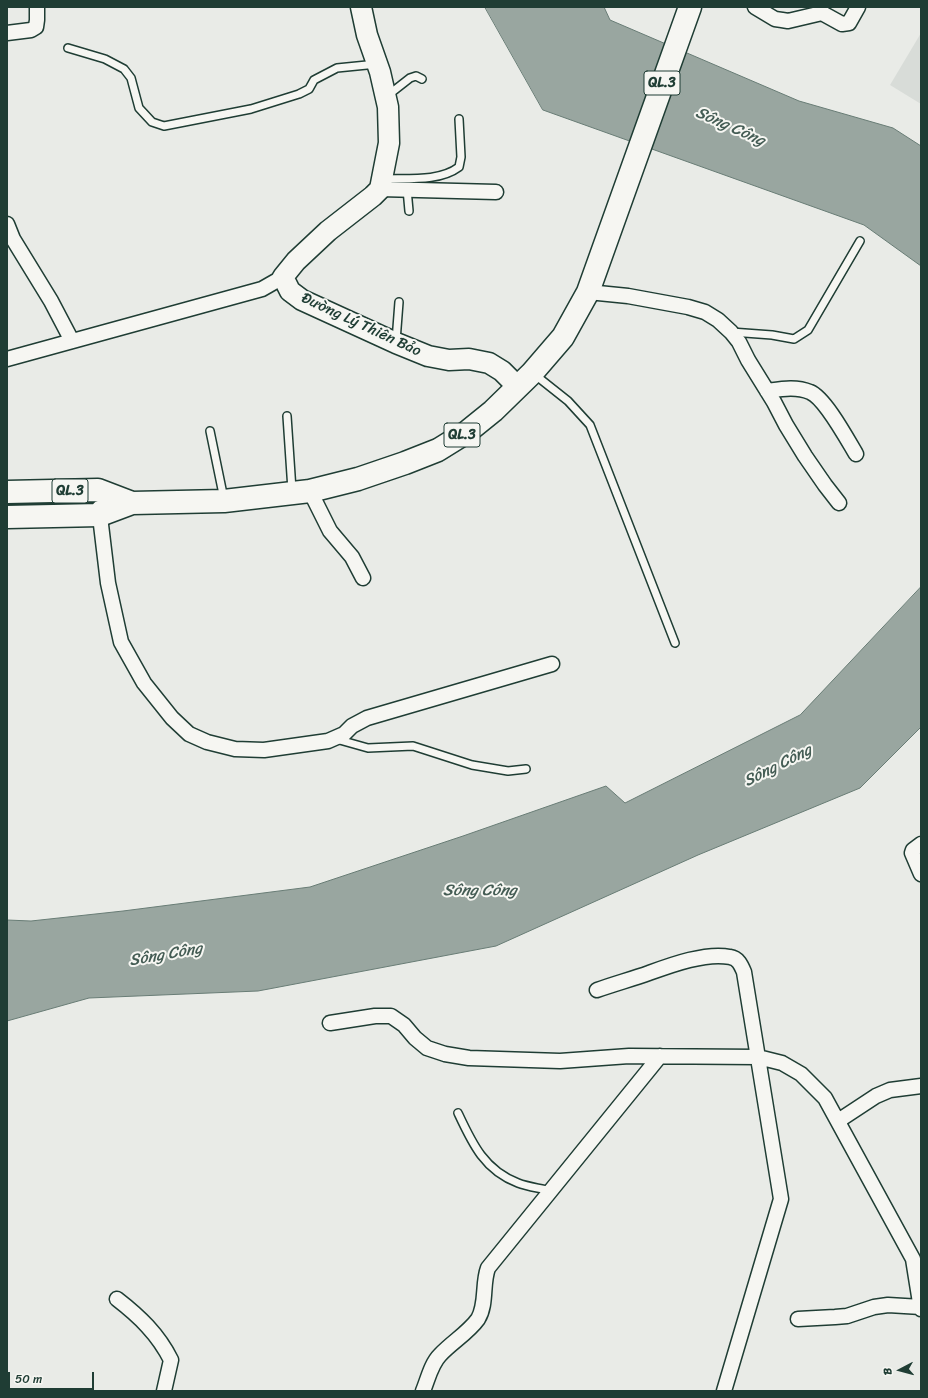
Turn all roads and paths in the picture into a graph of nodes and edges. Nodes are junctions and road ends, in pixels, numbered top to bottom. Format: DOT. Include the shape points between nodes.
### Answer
graph roads {
  1 [pos="37,7"];
  2 [pos="361,7"];
  3 [pos="755,7"];
  4 [pos="858,7"];
  5 [pos="688,11"];
  6 [pos="7,33"];
  7 [pos="68,48"];
  8 [pos="377,64"];
  9 [pos="422,79"];
  10 [pos="386,98"];
  11 [pos="459,119"];
  12 [pos="381,184"];
  13 [pos="407,189"];
  14 [pos="496,192"];
  15 [pos="409,211"];
  16 [pos="7,224"];
  17 [pos="860,241"];
  18 [pos="283,277"];
  19 [pos="588,292"];
  20 [pos="399,302"];
  21 [pos="731,332"];
  22 [pos="72,341"];
  23 [pos="396,343"];
  24 [pos="7,359"];
  25 [pos="525,380"];
  26 [pos="766,391"];
  27 [pos="287,416"];
  28 [pos="210,431"];
  29 [pos="856,454"];
  30 [pos="98,490"];
  31 [pos="7,492"];
  32 [pos="301,493"];
  33 [pos="224,502"];
  34 [pos="839,502"];
  35 [pos="132,503"];
  36 [pos="100,515"];
  37 [pos="7,517"];
  38 [pos="363,578"];
  39 [pos="675,643"];
  40 [pos="552,664"];
  41 [pos="334,738"];
  42 [pos="526,769"];
  43 [pos="921,844"];
  44 [pos="921,874"];
  45 [pos="597,990"];
  46 [pos="330,1023"];
  47 [pos="660,1056"];
  48 [pos="758,1057"];
  49 [pos="921,1086"];
  50 [pos="458,1112"];
  51 [pos="838,1121"];
  52 [pos="551,1190"];
  53 [pos="117,1299"];
  54 [pos="921,1308"];
  55 [pos="798,1319"];
  56 [pos="164,1391"];
  57 [pos="423,1391"];
  58 [pos="724,1391"];
  1 -- 6 [label="street" via="36,27"];
  2 -- 8 [label="main road"];
  3 -- 4 [label="street" via="775,19 788,20 822,13 842,24 849,23"];
  5 -- 19 [label="highway, QL.3"];
  7 -- 8 [label="lane" via="105,59 124,69 131,78 139,108 152,122 164,126 251,109 299,94 309,89 314,80 337,68"];
  8 -- 10 [label="main road"];
  9 -- 10 [label="lane" via="416,76 410,78"];
  10 -- 12 [label="main road" via="389,143"];
  11 -- 12 [label="lane" via="459,168 431,178"];
  12 -- 13 [label="street"];
  12 -- 18 [label="main road" via="373,196 296,260"];
  13 -- 14 [label="street"];
  13 -- 15 [label="lane"];
  16 -- 22 [label="street"];
  17 -- 21 [label="lane" via="808,330 794,340"];
  18 -- 22 [label="street" via="262,289"];
  18 -- 23 [label="main road, Đường Lý Thiên Bảo" via="290,291 302,300"];
  19 -- 21 [label="street" via="688,307 705,312"];
  19 -- 25 [label="highway, QL.3" via="563,337"];
  20 -- 23 [label="lane"];
  21 -- 26 [label="street"];
  22 -- 24 [label="street"];
  23 -- 25 [label="main road, Đường Lý Thiên Bảo" via="428,356 489,363"];
  25 -- 32 [label="highway, QL.3" via="467,432 438,450 358,479"];
  25 -- 39 [label="lane" via="568,401 590,426"];
  26 -- 29 [label="street" via="781,388 798,389 818,396"];
  26 -- 34 [label="street" via="805,456"];
  27 -- 32 [label="lane"];
  28 -- 33 [label="lane"];
  30 -- 31 [label="highway, QL.3"];
  30 -- 35 [label="highway, QL.3"];
  30 -- 36 [label="street"];
  32 -- 33 [label="highway, QL.3"];
  32 -- 38 [label="street" via="352,557"];
  33 -- 35 [label="highway, QL.3"];
  35 -- 36 [label="highway, QL.3"];
  36 -- 37 [label="highway, QL.3"];
  36 -- 41 [label="street" via="108,583 121,642 144,683 172,718 189,734 207,742 235,749 264,750 328,742"];
  40 -- 41 [label="street" via="367,718"];
  41 -- 42 [label="lane" via="368,748 413,746 472,765 508,771"];
  43 -- 44 [label="street" via="912,853"];
  45 -- 48 [label="street" via="669,965 720,956 735,959 744,972"];
  46 -- 47 [label="street" via="391,1016 427,1048 469,1058 560,1061"];
  47 -- 48 [label="street"];
  47 -- 52 [label="street"];
  48 -- 51 [label="street" via="782,1063 801,1074 825,1098"];
  48 -- 58 [label="street" via="781,1199"];
  49 -- 51 [label="street" via="890,1090 876,1096"];
  50 -- 52 [label="lane" via="480,1156 501,1175 518,1184"];
  51 -- 54 [label="street" via="913,1259"];
  52 -- 57 [label="street" via="488,1268 478,1318 435,1361"];
  53 -- 56 [label="street" via="139,1317 166,1350 171,1360"];
  54 -- 55 [label="street" via="888,1305 846,1316"];
}
